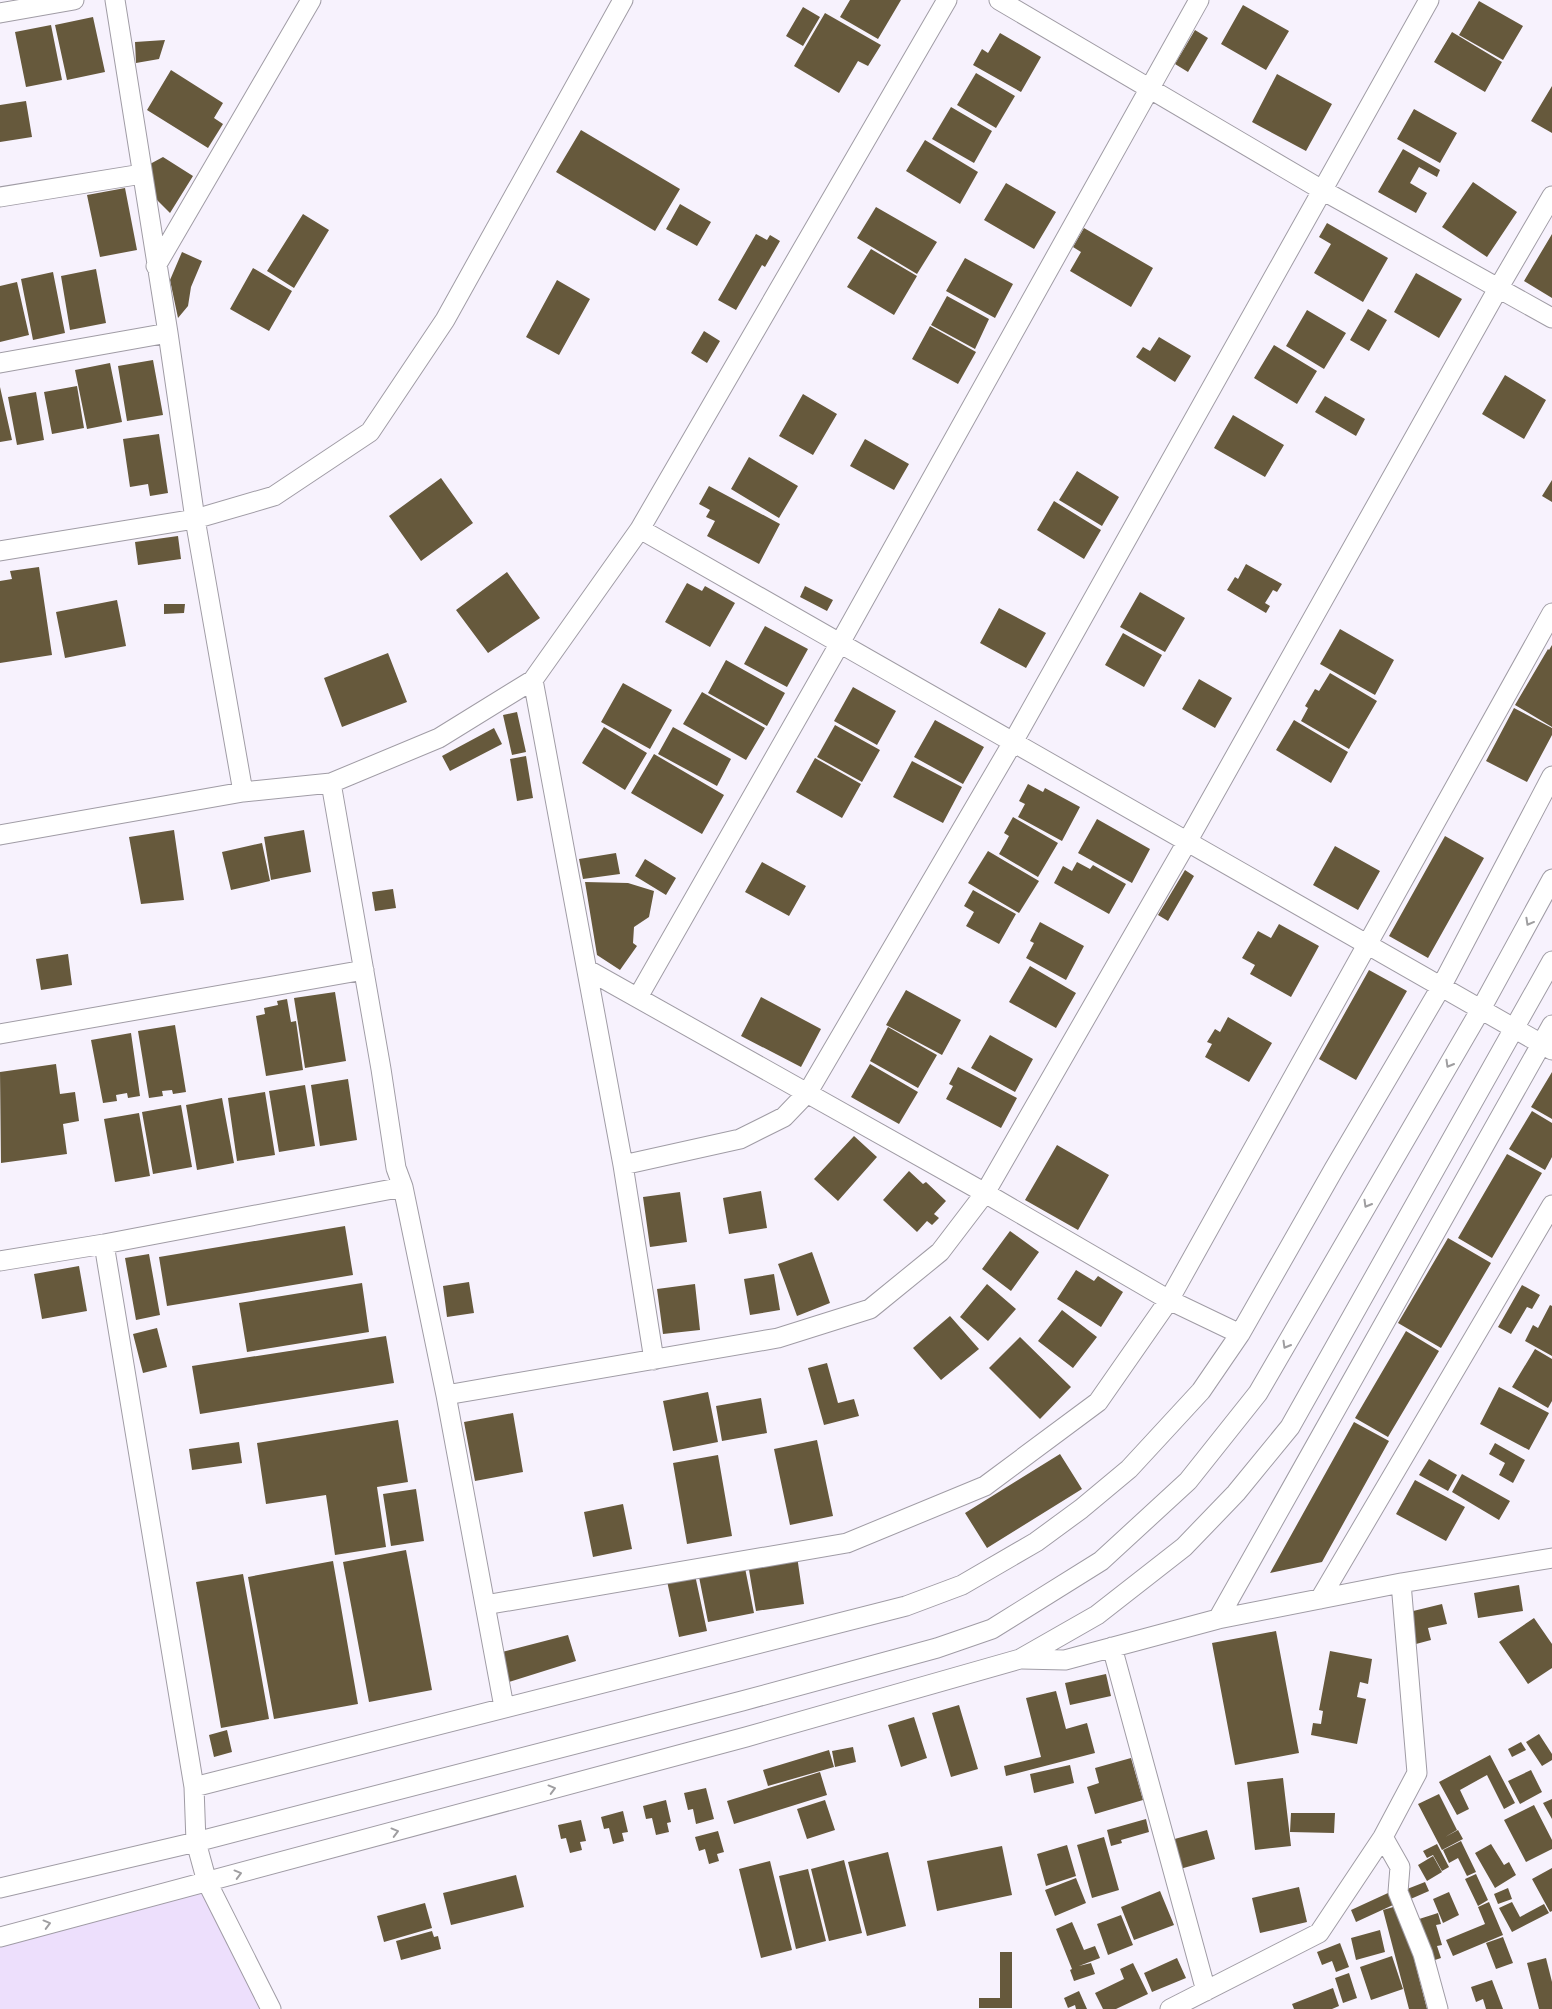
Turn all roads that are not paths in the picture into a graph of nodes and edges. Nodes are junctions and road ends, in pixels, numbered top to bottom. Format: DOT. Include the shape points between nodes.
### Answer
graph roads {
  1 [pos="74,0"];
  2 [pos="311,0"];
  3 [pos="623,0"];
  4 [pos="947,0"];
  5 [pos="998,0"];
  6 [pos="1199,0"];
  7 [pos="1429,0"];
  8 [pos="110,1"];
  9 [pos="0,13"];
  10 [pos="1149,90"];
  11 [pos="142,174"];
  12 [pos="1322,190"];
  13 [pos="1552,196"];
  14 [pos="0,197"];
  15 [pos="156,266"];
  16 [pos="1499,288"];
  17 [pos="1552,318"];
  18 [pos="168,333"];
  19 [pos="0,363"];
  20 [pos="195,519"];
  21 [pos="640,529"];
  22 [pos="0,551"];
  23 [pos="1552,613"];
  24 [pos="840,643"];
  25 [pos="533,680"];
  26 [pos="1013,742"];
  27 [pos="1552,776"];
  28 [pos="331,783"];
  29 [pos="243,792"];
  30 [pos="0,835"];
  31 [pos="1187,842"];
  32 [pos="1552,880"];
  33 [pos="1367,945"];
  34 [pos="1552,961"];
  35 [pos="364,970"];
  36 [pos="588,970"];
  37 [pos="1441,987"];
  38 [pos="638,997"];
  39 [pos="1481,1009"];
  40 [pos="1552,1025"];
  41 [pos="1514,1029"];
  42 [pos="0,1034"];
  43 [pos="1547,1047"];
  44 [pos="808,1092"];
  45 [pos="623,1165"];
  46 [pos="402,1187"];
  47 [pos="985,1193"];
  48 [pos="1552,1205"];
  49 [pos="104,1244"];
  50 [pos="0,1261"];
  51 [pos="1169,1300"];
  52 [pos="1240,1334"];
  53 [pos="654,1360"];
  54 [pos="446,1396"];
  55 [pos="1552,1558"];
  56 [pos="1401,1583"];
  57 [pos="1320,1599"];
  58 [pos="484,1605"];
  59 [pos="1218,1618"];
  60 [pos="1112,1647"];
  61 [pos="1020,1659"];
  62 [pos="504,1707"];
  63 [pos="194,1787"];
  64 [pos="1383,1837"];
  65 [pos="196,1842"];
  66 [pos="207,1882"];
  67 [pos="0,1888"];
  68 [pos="0,1937"];
  69 [pos="1206,1991"];
  70 [pos="271,2009"];
  71 [pos="1170,2009"];
  72 [pos="1438,2009"];
  1 -- 9 [label="street"];
  2 -- 15 [label="street"];
  3 -- 20 [label="street" via="445,320 370,432 274,496"];
  4 -- 21 [label="street"];
  5 -- 10 [label="street"];
  6 -- 10 [label="street"];
  7 -- 12 [label="street"];
  8 -- 11 [label="street"];
  10 -- 12 [label="street"];
  10 -- 24 [label="street"];
  11 -- 14 [label="street"];
  11 -- 15 [label="street"];
  12 -- 16 [label="street"];
  12 -- 26 [label="street"];
  13 -- 16 [label="street"];
  15 -- 18 [label="street"];
  16 -- 17 [label="street"];
  16 -- 31 [label="street"];
  18 -- 19 [label="street"];
  18 -- 20 [label="street"];
  20 -- 22 [label="street"];
  20 -- 29 [label="street"];
  21 -- 24 [label="street"];
  21 -- 25 [label="street"];
  23 -- 33 [label="street"];
  24 -- 26 [label="street"];
  24 -- 38 [label="street"];
  25 -- 28 [label="street" via="439,738"];
  25 -- 36 [label="street"];
  26 -- 31 [label="street"];
  26 -- 44 [label="street"];
  27 -- 37 [label="street"];
  28 -- 29 [label="street"];
  28 -- 35 [label="street"];
  29 -- 30 [label="street"];
  31 -- 33 [label="street"];
  31 -- 47 [label="street"];
  32 -- 39 [label="street, one-way"];
  33 -- 37 [label="street"];
  33 -- 51 [label="street"];
  34 -- 41 [label="street"];
  35 -- 42 [label="street"];
  35 -- 46 [label="street" via="396,1168"];
  36 -- 38 [label="street"];
  36 -- 45 [label="street"];
  37 -- 39 [label="street"];
  37 -- 52 [label="street"];
  38 -- 44 [label="street"];
  39 -- 41 [label="street"];
  39 -- 65 [label="street, one-way" via="1258,1393 1188,1481 1101,1561 992,1629 938,1648"];
  40 -- 43 [label="street"];
  41 -- 43 [label="street"];
  41 -- 61 [label="street" via="1290,1427 1236,1493 1184,1547 1097,1614"];
  43 -- 59 [label="street"];
  44 -- 45 [label="street" via="784,1117 740,1139"];
  44 -- 47 [label="street"];
  45 -- 53 [label="street"];
  46 -- 49 [label="street"];
  46 -- 54 [label="street"];
  47 -- 51 [label="street"];
  47 -- 53 [label="street" via="940,1252 870,1309 778,1338"];
  48 -- 57 [label="street"];
  49 -- 50 [label="street"];
  49 -- 63 [label="street"];
  51 -- 52 [label="street"];
  51 -- 58 [label="street" via="1098,1402 985,1486 847,1543"];
  52 -- 62 [label="street" via="1201,1391 1129,1469 1036,1542 962,1585 906,1606"];
  53 -- 54 [label="street"];
  54 -- 58 [label="street"];
  55 -- 56 [label="street"];
  56 -- 57 [label="street"];
  56 -- 64 [label="street" via="1417,1773"];
  57 -- 59 [label="street"];
  58 -- 62 [label="street"];
  59 -- 60 [label="street"];
  60 -- 61 [label="street" via="1065,1660"];
  60 -- 69 [label="street"];
  66 -- 61 [label="street, one-way" via="746,1737"];
  62 -- 63 [label="street"];
  63 -- 65 [label="street"];
  64 -- 69 [label="street" via="1319,1933"];
  64 -- 72 [label="street" via="1400,1868 1398,1892 1423,1954"];
  65 -- 66 [label="street"];
  65 -- 67 [label="street"];
  68 -- 66 [label="street, one-way"];
  66 -- 70 [label="street"];
  69 -- 71 [label="street"];
}
